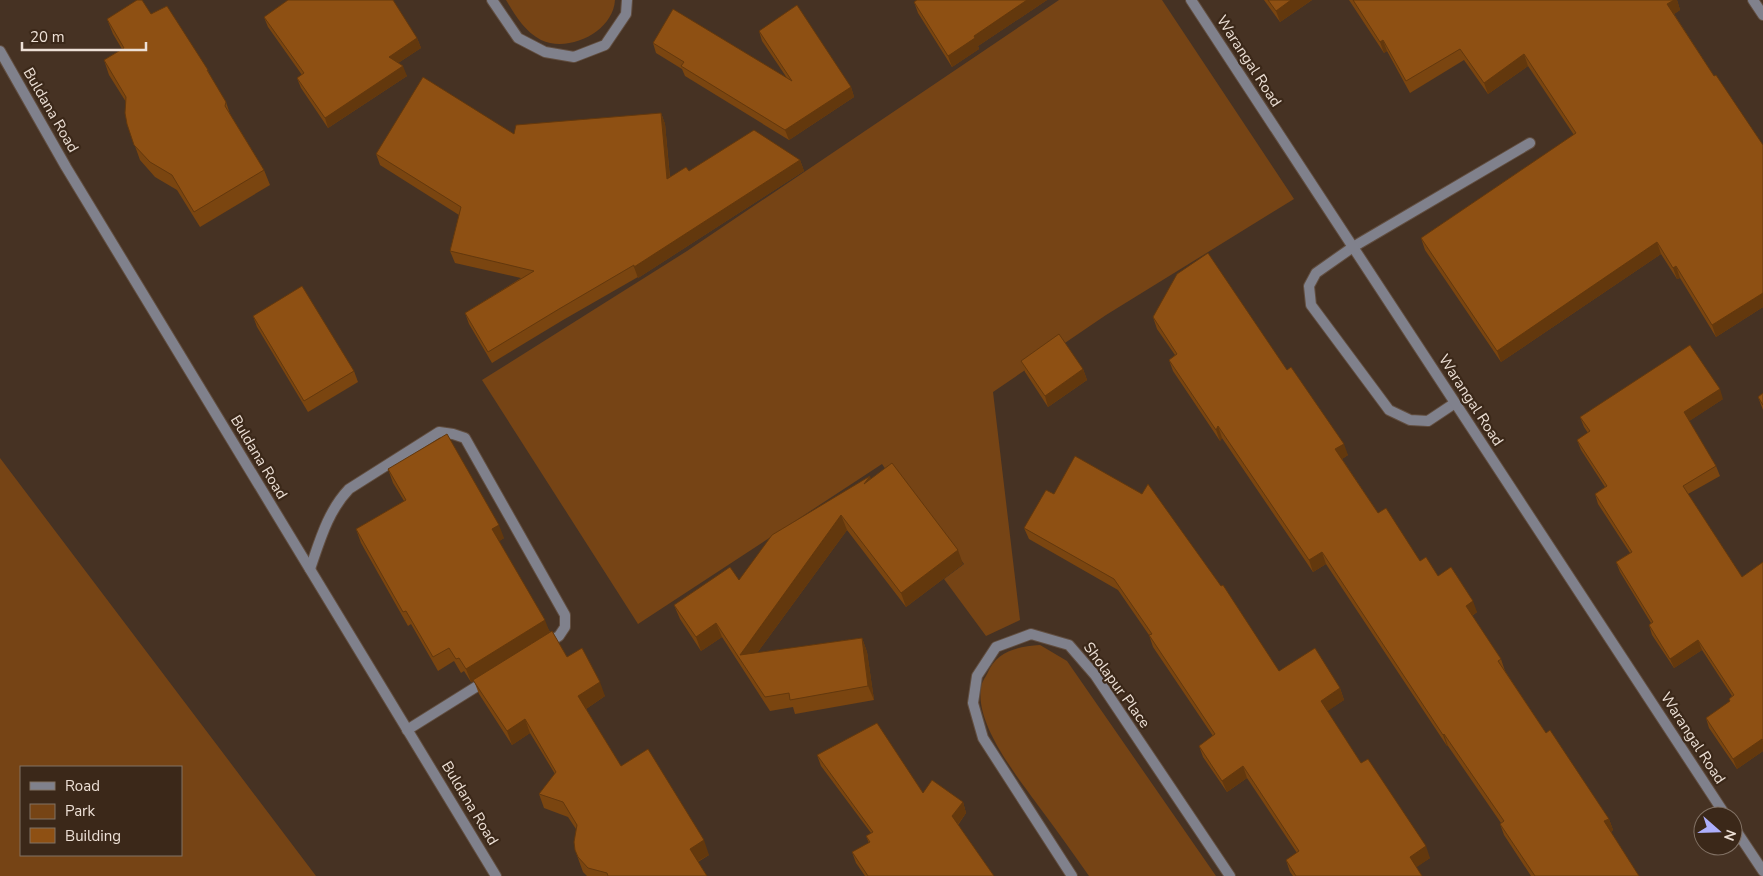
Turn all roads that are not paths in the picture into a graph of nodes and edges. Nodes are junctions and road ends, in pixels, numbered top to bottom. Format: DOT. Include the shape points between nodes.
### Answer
graph roads {
  1 [pos="492,0"];
  2 [pos="627,0"];
  3 [pos="1191,0"];
  4 [pos="1753,0"];
  5 [pos="1763,16"];
  6 [pos="0,51"];
  7 [pos="1530,143"];
  8 [pos="1353,247"];
  9 [pos="1455,403"];
  10 [pos="310,569"];
  11 [pos="534,651"];
  12 [pos="500,672"];
  13 [pos="408,730"];
  14 [pos="1719,806"];
  15 [pos="1743,841"];
  16 [pos="1763,871"];
  17 [pos="496,876"];
  18 [pos="1072,876"];
  19 [pos="1230,876"];
  1 -- 2 [label="street" via="518,38 546,52 574,57 605,45 626,14"];
  3 -- 8 [label="street, Warangal Road"];
  4 -- 5 [label="street"];
  6 -- 10 [label="street, Buldana Road" via="66,167"];
  7 -- 8 [label="street"];
  8 -- 9 [label="street, Warangal Road"];
  8 -- 9 [label="street" via="1316,273 1309,286 1311,305 1389,410 1410,420 1428,421"];
  9 -- 14 [label="street, Warangal Road"];
  10 -- 11 [label="street" via="329,518 349,489 439,432 465,438 565,616 566,627 559,636"];
  10 -- 13 [label="street, Buldana Road"];
  12 -- 13 [label="street"];
  13 -- 17 [label="street, Buldana Road"];
  15 -- 16 [label="street"];
  18 -- 19 [label="street, Sholapur Place" via="983,738 973,704 977,676 996,646 1031,634 1069,644 1096,675"];
}
